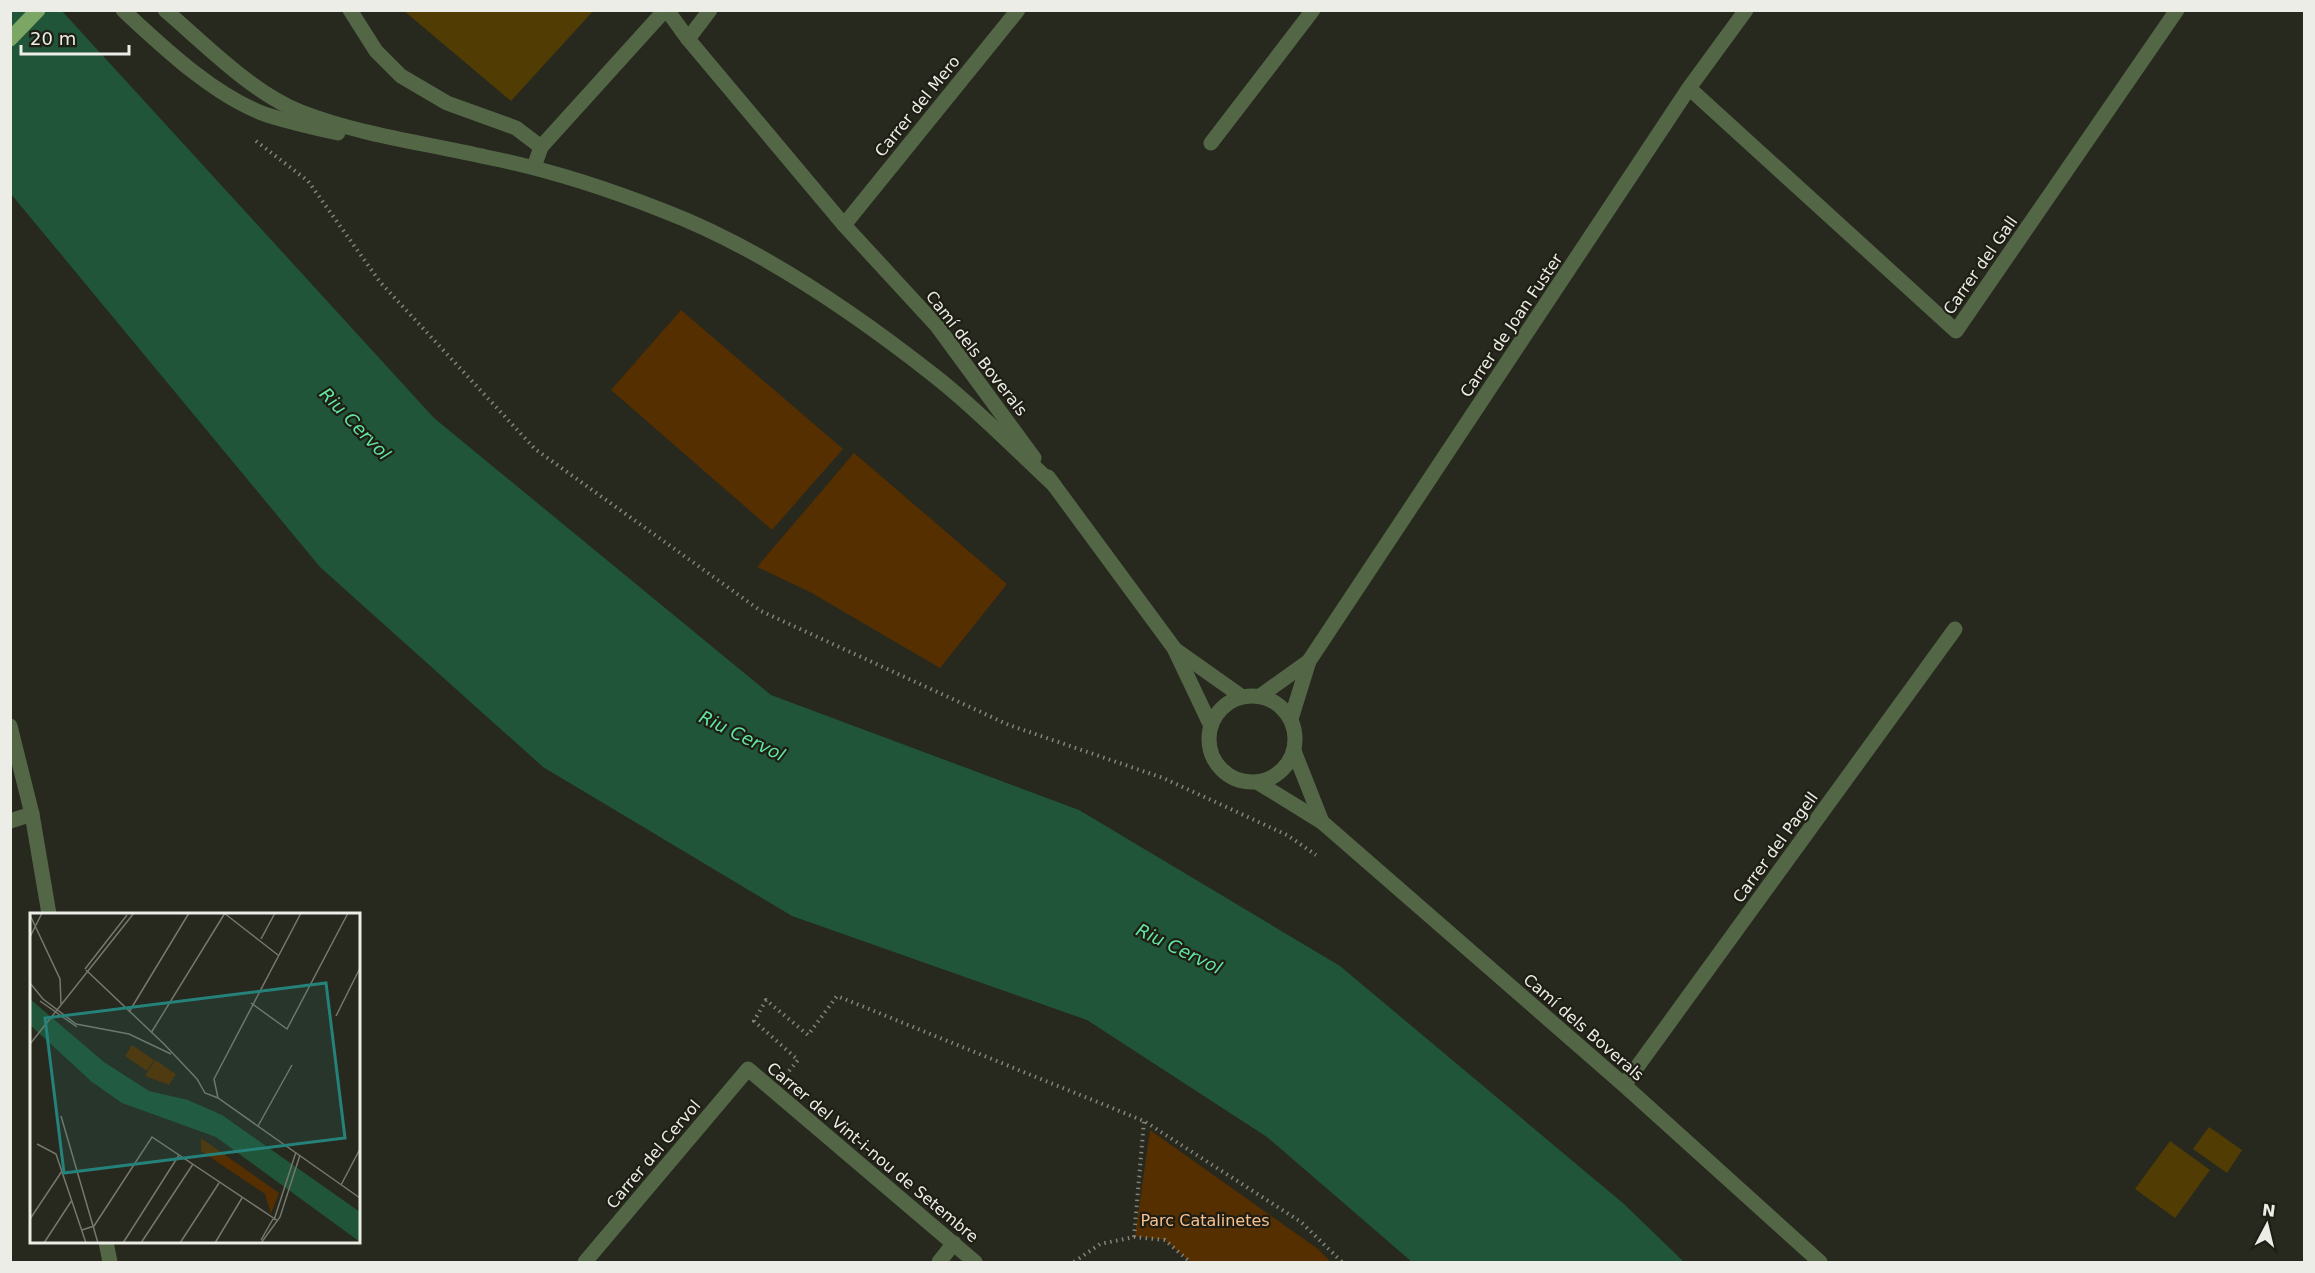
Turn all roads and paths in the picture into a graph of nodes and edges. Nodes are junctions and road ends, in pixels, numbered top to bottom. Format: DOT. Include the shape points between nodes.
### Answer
graph roads {
  1 [pos="38,10"];
  2 [pos="123,10"];
  3 [pos="165,10"];
  4 [pos="350,10"];
  5 [pos="666,10"];
  6 [pos="710,10"];
  7 [pos="1018,10"];
  8 [pos="1313,10"];
  9 [pos="1746,10"];
  10 [pos="2177,10"];
  11 [pos="10,39"];
  12 [pos="688,39"];
  13 [pos="1689,88"];
  14 [pos="252,138"];
  15 [pos="416,142"];
  16 [pos="1211,143"];
  17 [pos="542,147"];
  18 [pos="534,167"];
  19 [pos="844,225"];
  20 [pos="1054,485"];
  21 [pos="1955,629"];
  22 [pos="1174,648"];
  23 [pos="1309,661"];
  24 [pos="1241,696"];
  25 [pos="1260,696"];
  26 [pos="1291,719"];
  27 [pos="10,726"];
  28 [pos="1210,726"];
  29 [pos="1294,751"];
  30 [pos="1257,782"];
  31 [pos="32,814"];
  32 [pos="10,821"];
  33 [pos="1322,822"];
  34 [pos="1301,845"];
  35 [pos="49,913"];
  36 [pos="748,1069"];
  37 [pos="1624,1086"];
  38 [pos="774,1091"];
  39 [pos="1144,1121"];
  40 [pos="1134,1237"];
  41 [pos="106,1243"];
  42 [pos="954,1243"];
  43 [pos="110,1263"];
  44 [pos="585,1263"];
  45 [pos="939,1263"];
  46 [pos="975,1263"];
  47 [pos="1074,1263"];
  48 [pos="1190,1263"];
  49 [pos="1342,1263"];
  50 [pos="1820,1263"];
  1 -- 11 [label="main road"];
  2 -- 15 [label="street" via="169,53 230,96 265,114 351,135"];
  3 -- 15 [label="street" via="250,82 299,111"];
  4 -- 17 [label="street" via="376,51 401,76 447,103 516,128"];
  5 -- 12 [label="street, Camí dels Boverals"];
  5 -- 17 [label="street"];
  6 -- 12 [label="street"];
  7 -- 19 [label="street, Carrer del Mero"];
  8 -- 16 [label="street"];
  9 -- 13 [label="street, Carrer de Joan Fuster"];
  10 -- 13 [label="street, Carrer del Gall" via="1956,331"];
  12 -- 19 [label="street, Camí dels Boverals"];
  13 -- 23 [label="street, Carrer de Joan Fuster"];
  14 -- 34 [label="path" via="308,181 380,282 535,449 761,611 1009,725 1163,778"];
  15 -- 18 [label="street"];
  17 -- 18 [label="street"];
  18 -- 20 [label="street" via="668,212 773,264 858,319 938,378"];
  19 -- 20 [label="street, Camí dels Boverals" via="937,326"];
  20 -- 22 [label="street, Camí dels Boverals"];
  21 -- 37 [label="street, Carrer del Pagell"];
  22 -- 24 [label="street, Camí dels Boverals"];
  22 -- 28 [label="street, Camí dels Boverals"];
  23 -- 25 [label="street, Carrer de Joan Fuster"];
  23 -- 26 [label="street, Carrer de Joan Fuster"];
  24 -- 25 [label="street"];
  24 -- 28 [label="street" via="1224,706"];
  25 -- 26 [label="street" via="1272,700"];
  26 -- 29 [label="street"];
  27 -- 31 [label="street"];
  28 -- 30 [label="street" via="1215,761 1233,777"];
  29 -- 30 [label="street" via="1280,772"];
  29 -- 33 [label="street, Camí dels Boverals"];
  30 -- 33 [label="street, Camí dels Boverals"];
  31 -- 32 [label="street"];
  31 -- 35 [label="street"];
  33 -- 37 [label="street, Camí dels Boverals"];
  36 -- 38 [label="street, Carrer del Vint-i-nou de Setembre"];
  36 -- 44 [label="street, Carrer del Cervol"];
  37 -- 50 [label="street, Camí dels Boverals"];
  38 -- 39 [label="path" via="798,1060 754,1021 766,1000 808,1035 837,996"];
  38 -- 42 [label="street, Carrer del Vint-i-nou de Setembre"];
  39 -- 40 [label="path"];
  39 -- 49 [label="path" via="1301,1222"];
  40 -- 47 [label="path" via="1100,1244"];
  40 -- 48 [label="path" via="1165,1240"];
  41 -- 43 [label="street"];
  42 -- 45 [label="street"];
  42 -- 46 [label="street, Carrer del Vint-i-nou de Setembre"];
}
